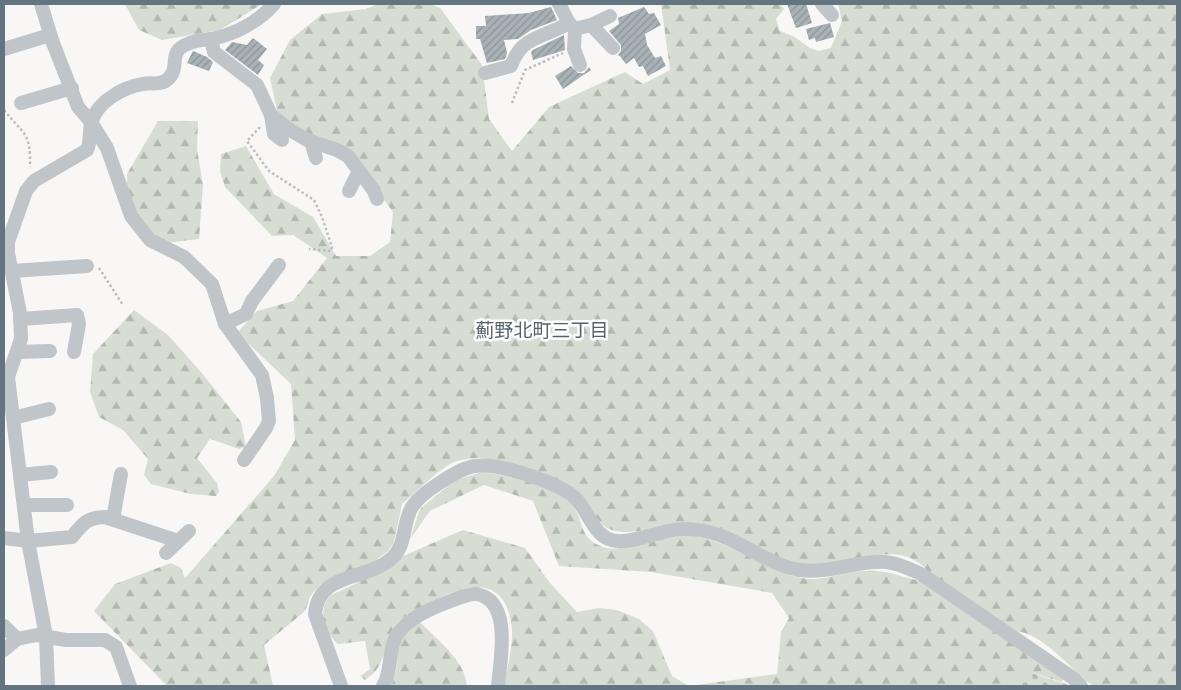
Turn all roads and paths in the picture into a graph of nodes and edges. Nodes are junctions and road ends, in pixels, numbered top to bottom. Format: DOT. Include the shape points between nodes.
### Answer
graph roads {
  1 [pos="41,4"];
  2 [pos="274,4"];
  3 [pos="559,4"];
  4 [pos="822,4"];
  5 [pos="832,15"];
  6 [pos="610,16"];
  7 [pos="591,25"];
  8 [pos="572,26"];
  9 [pos="50,35"];
  10 [pos="211,39"];
  11 [pos="613,48"];
  12 [pos="4,49"];
  13 [pos="574,49"];
  14 [pos="580,65"];
  15 [pos="485,73"];
  16 [pos="72,88"];
  17 [pos="21,102"];
  18 [pos="512,103"];
  19 [pos="4,110"];
  20 [pos="271,115"];
  21 [pos="91,122"];
  22 [pos="282,140"];
  23 [pos="311,141"];
  24 [pos="316,158"];
  25 [pos="358,171"];
  26 [pos="34,181"];
  27 [pos="349,190"];
  28 [pos="376,199"];
  29 [pos="309,249"];
  30 [pos="279,265"];
  31 [pos="87,266"];
  32 [pos="12,271"];
  33 [pos="123,305"];
  34 [pos="20,319"];
  35 [pos="225,324"];
  36 [pos="50,351"];
  37 [pos="18,352"];
  38 [pos="74,352"];
  39 [pos="7,371"];
  40 [pos="49,409"];
  41 [pos="13,418"];
  42 [pos="244,460"];
  43 [pos="51,472"];
  44 [pos="121,474"];
  45 [pos="20,475"];
  46 [pos="24,505"];
  47 [pos="67,505"];
  48 [pos="113,519"];
  49 [pos="189,531"];
  50 [pos="4,538"];
  51 [pos="28,540"];
  52 [pos="178,542"];
  53 [pos="166,553"];
  54 [pos="4,626"];
  55 [pos="46,636"];
  56 [pos="17,639"];
  57 [pos="4,650"];
  58 [pos="48,686"];
  59 [pos="130,686"];
  60 [pos="341,686"];
  61 [pos="383,686"];
  62 [pos="498,686"];
  63 [pos="1081,686"];
  1 -- 9 [label="street"];
  2 -- 10 [label="street" via="245,27"];
  3 -- 8 [label="street"];
  4 -- 5 [label="street"];
  6 -- 7 [label="street"];
  7 -- 8 [label="street"];
  7 -- 11 [label="street"];
  8 -- 13 [label="street"];
  8 -- 15 [label="street" via="526,43 516,52 511,66"];
  9 -- 12 [label="street"];
  9 -- 16 [label="street"];
  10 -- 20 [label="street" via="214,52 257,85"];
  10 -- 21 [label="street" via="179,48 168,80 124,89 99,109"];
  13 -- 14 [label="street"];
  13 -- 18 [label="path" via="525,70"];
  16 -- 17 [label="street"];
  16 -- 21 [label="street" via="78,107"];
  19 -- 26 [label="path" via="30,143 30,170"];
  20 -- 22 [label="street" via="274,134"];
  20 -- 23 [label="street"];
  20 -- 29 [label="path" via="247,142 268,171 314,200 332,247 331,251"];
  21 -- 26 [label="street" via="87,150"];
  21 -- 35 [label="street" via="107,148 137,226 161,247 184,257 212,284"];
  23 -- 24 [label="street"];
  23 -- 25 [label="street" via="343,152"];
  25 -- 27 [label="street"];
  25 -- 28 [label="street" via="374,191"];
  26 -- 32 [label="street" via="26,191 8,242"];
  30 -- 35 [label="street" via="246,314"];
  31 -- 32 [label="street"];
  31 -- 33 [label="path" via="100,268"];
  32 -- 34 [label="street"];
  34 -- 37 [label="street"];
  34 -- 38 [label="street" via="77,314 85,325"];
  35 -- 42 [label="street" via="262,375 267,398 269,420"];
  36 -- 37 [label="street"];
  37 -- 39 [label="street"];
  39 -- 41 [label="street"];
  40 -- 41 [label="street"];
  41 -- 45 [label="street"];
  43 -- 45 [label="street"];
  44 -- 48 [label="street"];
  45 -- 46 [label="street"];
  46 -- 47 [label="street"];
  46 -- 51 [label="street"];
  48 -- 51 [label="street" via="96,517 84,521 72,537"];
  48 -- 52 [label="street"];
  49 -- 52 [label="street"];
  50 -- 51 [label="street"];
  51 -- 55 [label="street"];
  52 -- 53 [label="street"];
  54 -- 56 [label="street"];
  55 -- 56 [label="street"];
  55 -- 58 [label="street"];
  55 -- 59 [label="street" via="112,643 120,655"];
  56 -- 57 [label="street"];
  60 -- 63 [label="street" via="315,614 320,594 334,583 374,571 388,562 398,551 412,507 454,473 481,466 505,469 568,492 578,500 595,529 618,542 682,529 700,530 729,537 785,567 800,570 816,572 886,562 907,568 921,574"];
  61 -- 62 [label="street" via="399,631 436,606 476,594 495,606 500,620 502,642"];
}
